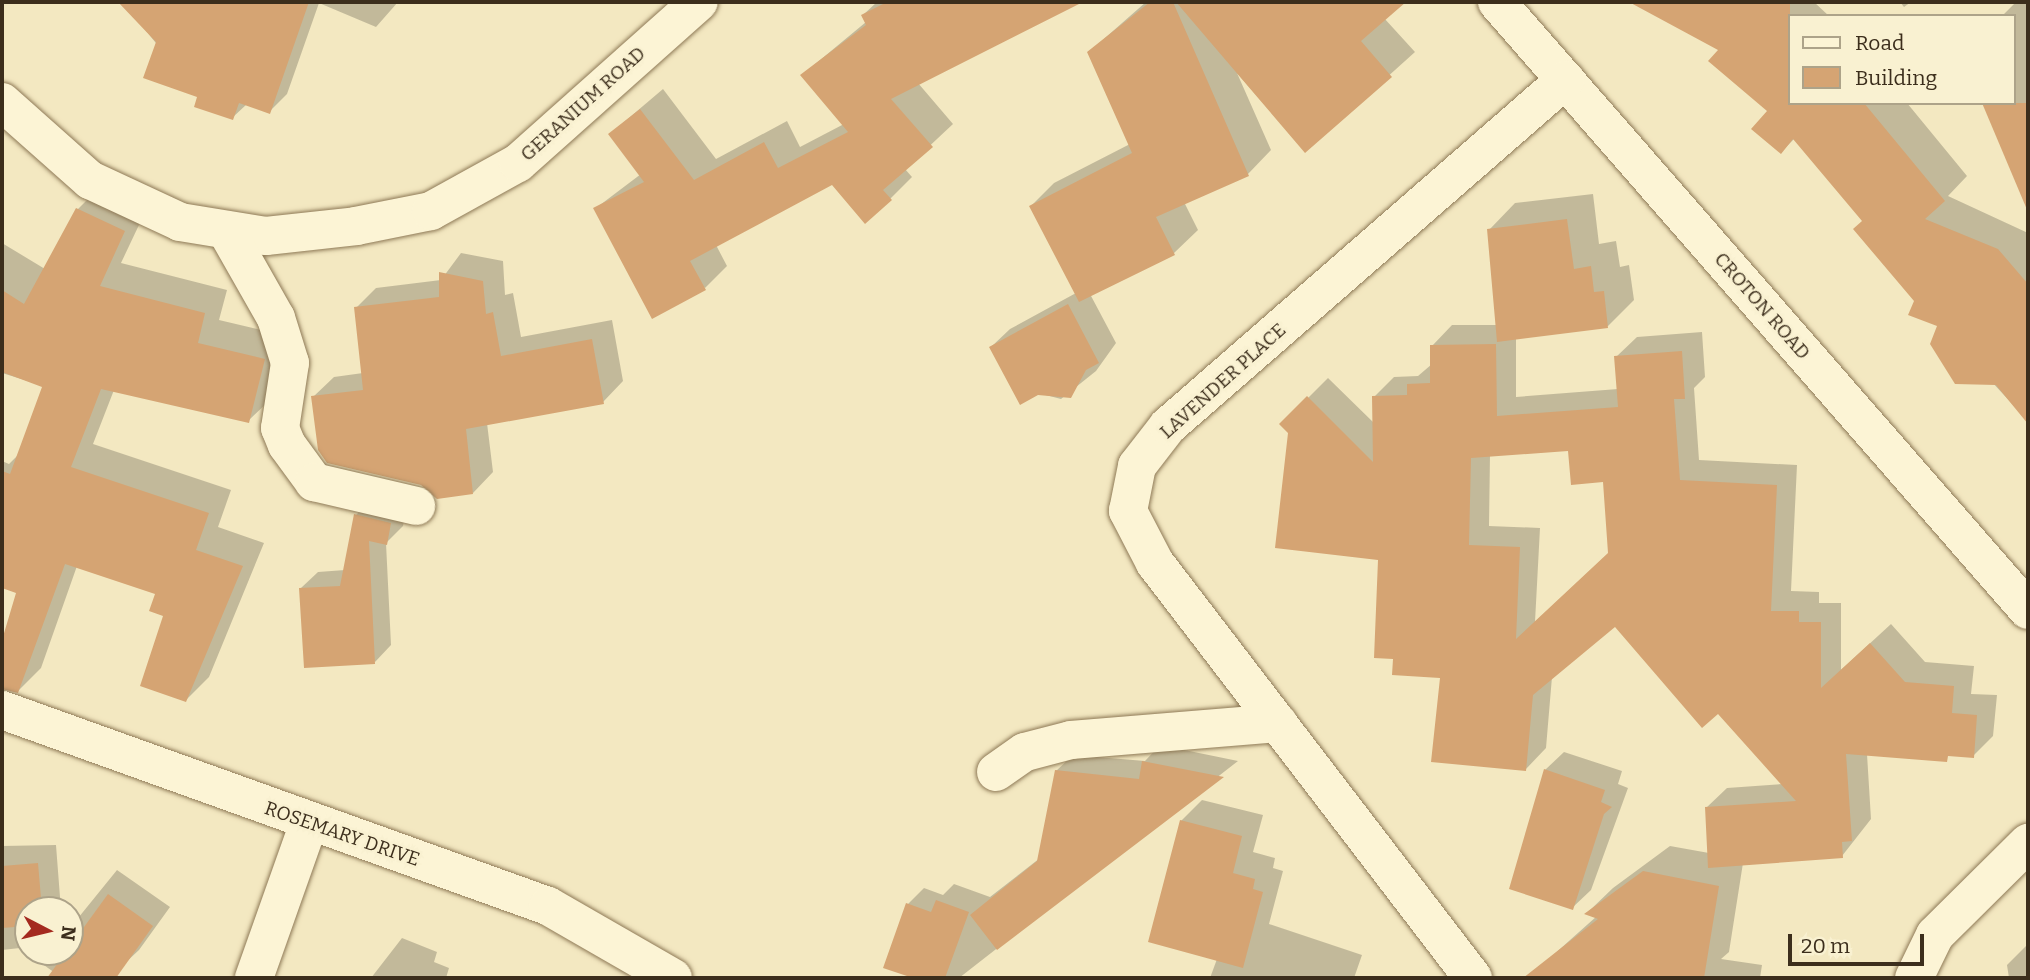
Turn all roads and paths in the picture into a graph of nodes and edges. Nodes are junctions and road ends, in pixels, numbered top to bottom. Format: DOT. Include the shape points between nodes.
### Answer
graph roads {
  1 [pos="699,2"];
  2 [pos="1497,2"];
  3 [pos="1565,80"];
  4 [pos="2,102"];
  5 [pos="226,230"];
  6 [pos="416,506"];
  7 [pos="2028,610"];
  8 [pos="2,710"];
  9 [pos="1278,723"];
  10 [pos="996,772"];
  11 [pos="309,823"];
  12 [pos="2028,843"];
  13 [pos="254,978"];
  14 [pos="673,978"];
  15 [pos="1473,978"];
  16 [pos="1914,978"];
  1 -- 5 [label="street, GERANIUM ROAD" via="518,163 431,211 266,236"];
  2 -- 3 [label="street, CROTON ROAD"];
  3 -- 7 [label="street, CROTON ROAD"];
  3 -- 9 [label="street, LAVENDER PLACE" via="1168,426 1136,466 1128,511 1154,563"];
  4 -- 5 [label="street, GERANIUM ROAD" via="90,180 180,222"];
  5 -- 6 [label="street" via="276,318 290,363 280,429 287,445 314,481"];
  8 -- 11 [label="street, ROSEMARY DRIVE"];
  9 -- 10 [label="street" via="1071,740 1025,752"];
  9 -- 15 [label="street, LAVENDER PLACE"];
  11 -- 13 [label="street"];
  11 -- 14 [label="street, ROSEMARY DRIVE" via="548,906"];
  12 -- 16 [label="street" via="1935,935"];
}
